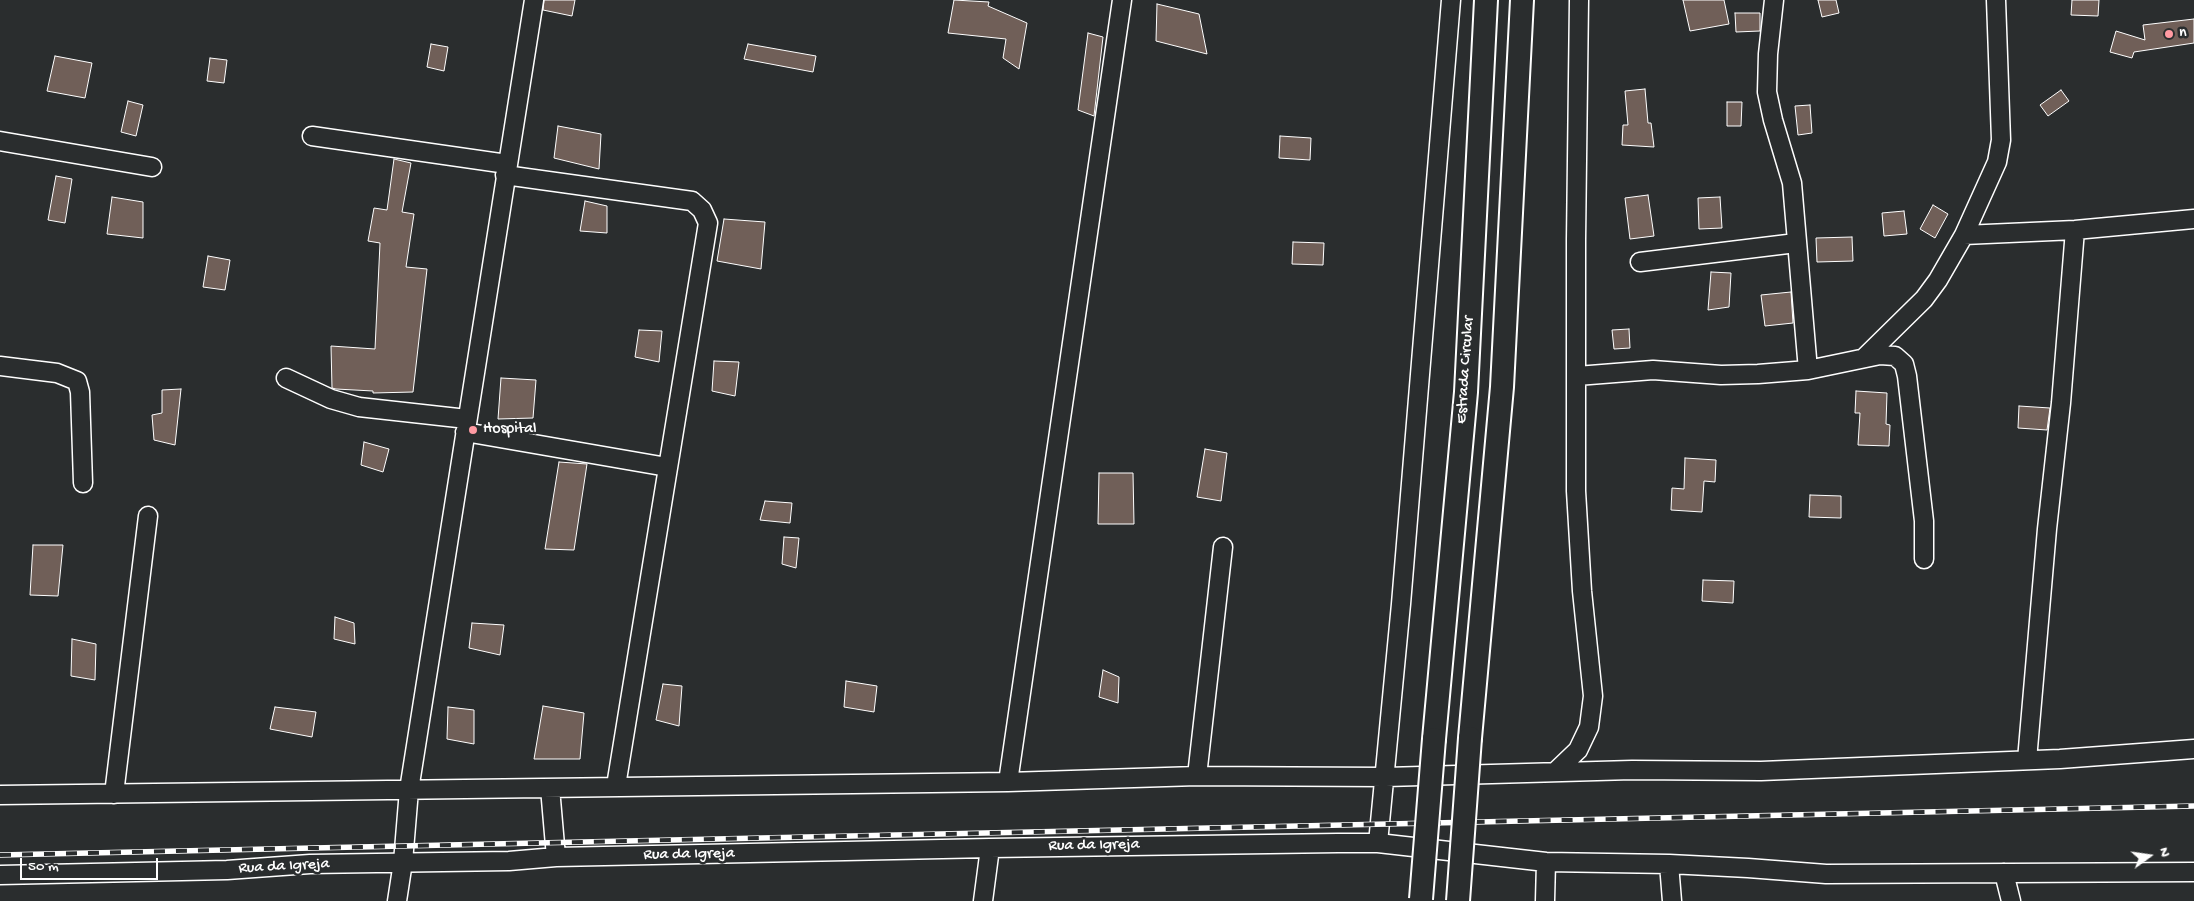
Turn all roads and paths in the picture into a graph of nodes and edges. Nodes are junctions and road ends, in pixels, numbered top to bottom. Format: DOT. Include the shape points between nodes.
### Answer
graph roads {
  1 [pos="534,0"];
  2 [pos="1122,0"];
  3 [pos="1451,0"];
  4 [pos="1486,0"];
  5 [pos="1522,0"];
  6 [pos="1579,0"];
  7 [pos="1774,0"];
  8 [pos="1996,0"];
  9 [pos="312,136"];
  10 [pos="0,140"];
  11 [pos="152,167"];
  12 [pos="506,169"];
  13 [pos="2194,219"];
  14 [pos="2075,230"];
  15 [pos="1964,235"];
  16 [pos="1796,243"];
  17 [pos="1640,262"];
  18 [pos="1864,358"];
  19 [pos="0,366"];
  20 [pos="1808,370"];
  21 [pos="1577,376"];
  22 [pos="286,378"];
  23 [pos="466,426"];
  24 [pos="667,467"];
  25 [pos="83,483"];
  26 [pos="148,516"];
  27 [pos="1223,547"];
  28 [pos="1924,559"];
  29 [pos="2194,749"];
  30 [pos="2027,760"];
  31 [pos="1555,772"];
  32 [pos="1197,776"];
  33 [pos="1386,777"];
  34 [pos="1008,782"];
  35 [pos="616,786"];
  36 [pos="550,788"];
  37 [pos="409,790"];
  38 [pos="114,794"];
  39 [pos="0,795"];
  40 [pos="1378,844"];
  41 [pos="990,848"];
  42 [pos="556,857"];
  43 [pos="403,862"];
  44 [pos="1546,862"];
  45 [pos="1669,864"];
  46 [pos="2194,872"];
  47 [pos="2004,873"];
  48 [pos="0,875"];
  49 [pos="1421,900"];
  50 [pos="397,901"];
  51 [pos="983,901"];
  52 [pos="1458,901"];
  53 [pos="1546,901"];
  54 [pos="1672,901"];
  55 [pos="2011,901"];
  1 -- 12 [label="street"];
  2 -- 34 [label="street"];
  3 -- 33 [label="street"];
  4 -- 49 [label="main road, Estrada Circular, bridge" via="1466,392"];
  5 -- 52 [label="main road, bridge" via="1502,387"];
  6 -- 21 [label="street"];
  7 -- 16 [label="street" via="1768,92 1792,182"];
  8 -- 15 [label="street" via="2000,140 1997,162"];
  9 -- 12 [label="street"];
  10 -- 11 [label="street"];
  12 -- 23 [label="street"];
  12 -- 24 [label="street" via="692,201 702,210 708,223"];
  13 -- 14 [label="street"];
  14 -- 15 [label="street"];
  14 -- 30 [label="street"];
  15 -- 18 [label="street" via="1924,299"];
  16 -- 17 [label="street"];
  16 -- 20 [label="street"];
  18 -- 20 [label="street"];
  18 -- 28 [label="street" via="1895,356 1904,364 1908,376 1924,521"];
  19 -- 25 [label="street" via="57,373 77,381"];
  20 -- 21 [label="street" via="1721,375 1653,370"];
  21 -- 31 [label="street" via="1578,539 1593,696 1589,727 1582,742"];
  22 -- 23 [label="street" via="331,399 359,407"];
  23 -- 24 [label="street"];
  23 -- 37 [label="street"];
  24 -- 35 [label="street"];
  26 -- 38 [label="street"];
  27 -- 32 [label="street"];
  29 -- 30 [label="street"];
  30 -- 31 [label="street" via="1761,771"];
  31 -- 33 [label="street"];
  32 -- 33 [label="street"];
  32 -- 34 [label="street"];
  33 -- 40 [label="street"];
  34 -- 35 [label="street"];
  35 -- 36 [label="street"];
  36 -- 37 [label="street"];
  36 -- 42 [label="street"];
  37 -- 38 [label="street"];
  37 -- 43 [label="street"];
  38 -- 39 [label="street"];
  40 -- 41 [label="street, Rua da Igreja"];
  40 -- 44 [label="street, Rua da Igreja"];
  41 -- 42 [label="street, Rua da Igreja"];
  41 -- 51 [label="street"];
  42 -- 43 [label="street, Rua da Igreja"];
  43 -- 48 [label="street, Rua da Igreja"];
  43 -- 50 [label="street"];
  44 -- 45 [label="street, Rua da Igreja"];
  44 -- 53 [label="street"];
  45 -- 47 [label="street, Rua da Igreja" via="1826,874"];
  45 -- 54 [label="street"];
  46 -- 47 [label="street, Rua da Igreja"];
  47 -- 55 [label="street"];
}
